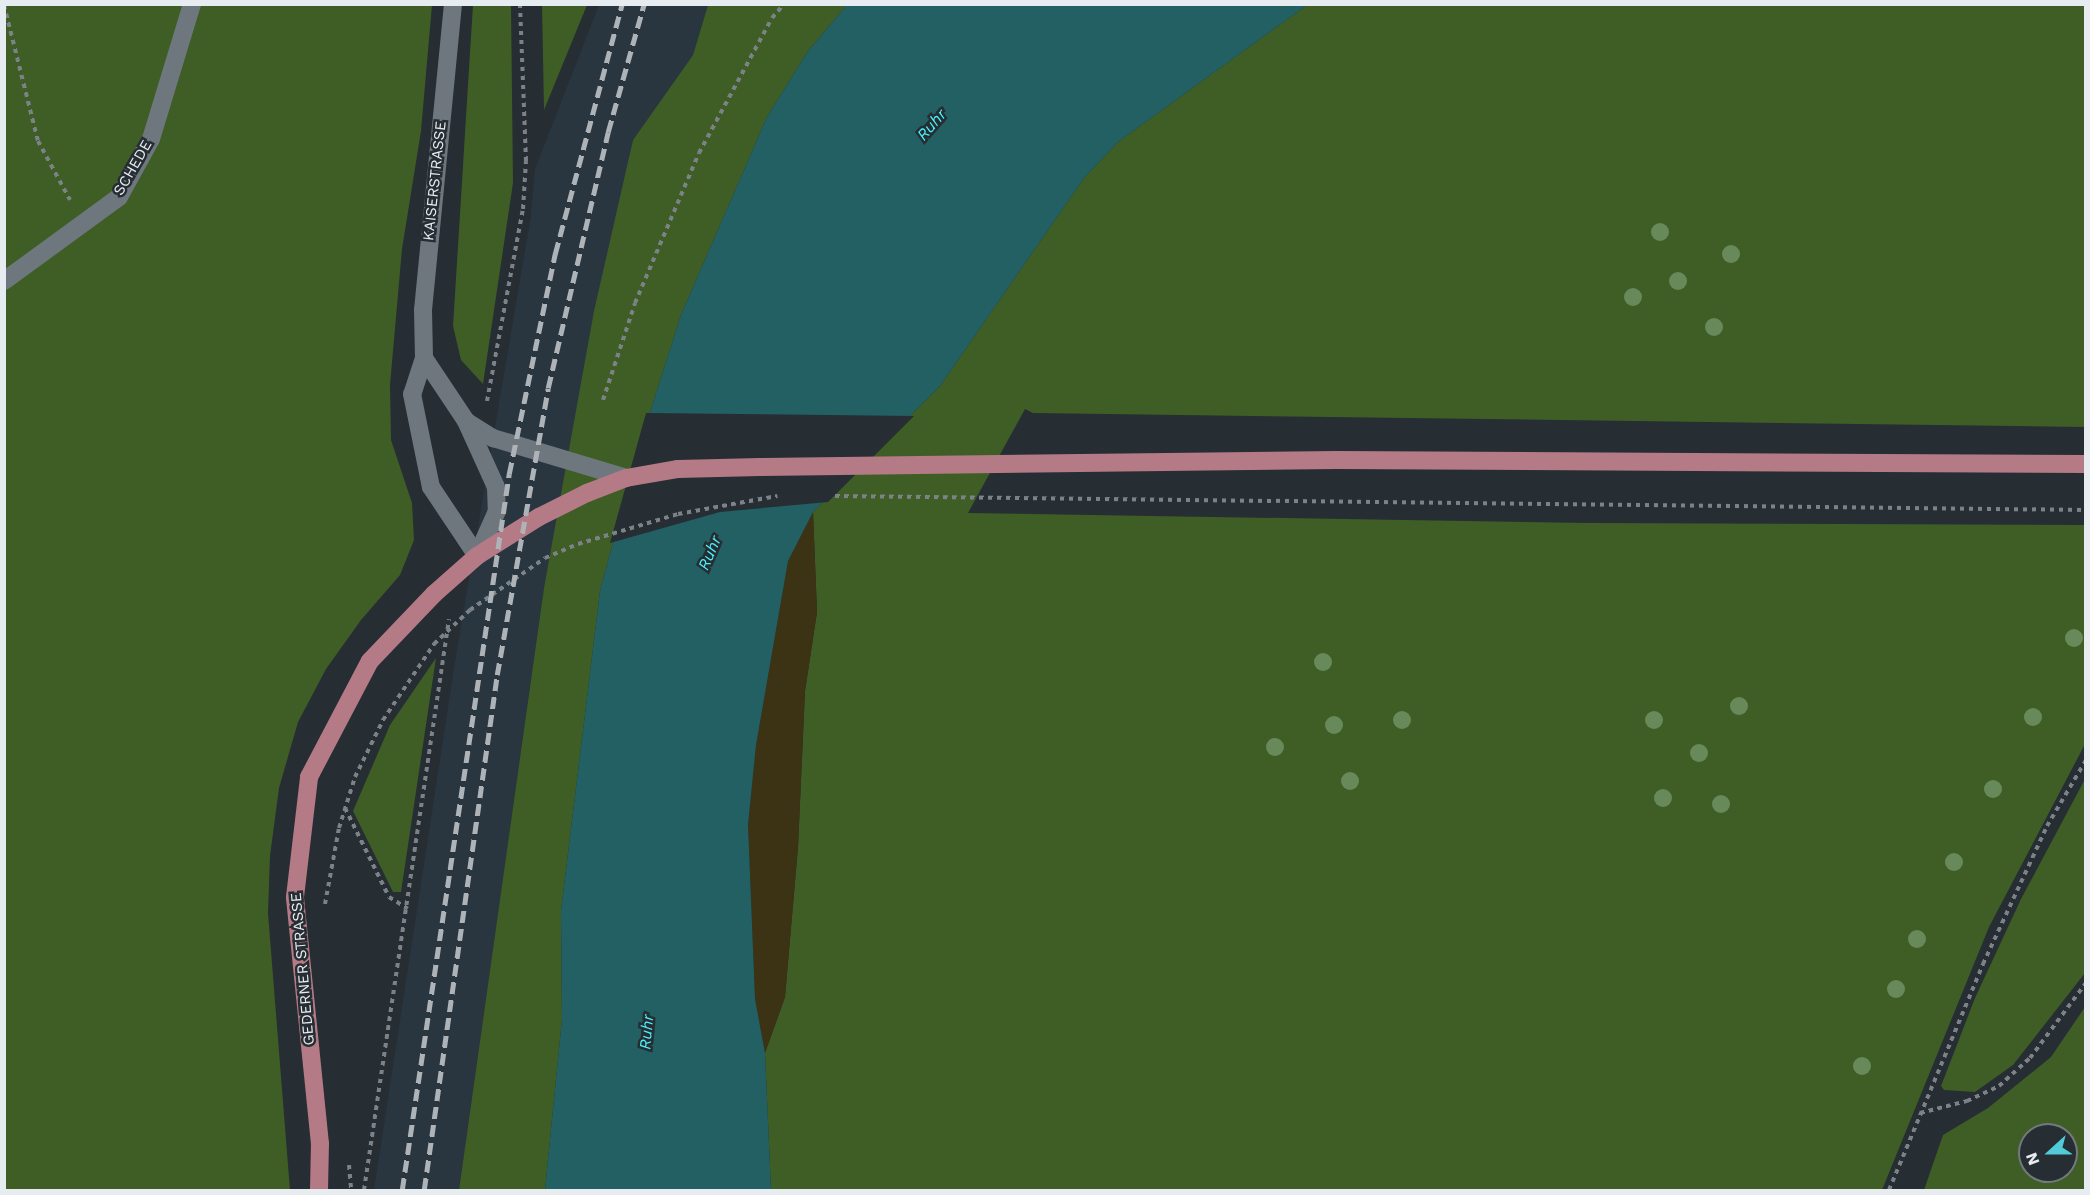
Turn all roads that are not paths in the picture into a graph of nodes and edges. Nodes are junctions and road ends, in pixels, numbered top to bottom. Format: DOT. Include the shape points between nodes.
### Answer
graph roads {
  1 [pos="192,4"];
  2 [pos="453,4"];
  3 [pos="4,281"];
  4 [pos="424,358"];
  5 [pos="466,421"];
  6 [pos="2085,464"];
  7 [pos="626,478"];
  8 [pos="477,556"];
  9 [pos="320,1191"];
  1 -- 3 [label="street, SCHEDE" via="151,139 119,197"];
  2 -- 4 [label="street, KAISERSTRASSE" via="423,310"];
  4 -- 5 [label="street"];
  4 -- 8 [label="street, KAISERSTRASSE" via="412,394 431,487"];
  5 -- 7 [label="street" via="493,438"];
  5 -- 8 [label="street" via="496,487 497,511"];
  6 -- 7 [label="main road, GEDERNER STRASSE" via="1301,461 678,469"];
  7 -- 8 [label="main road, GEDERNER STRASSE" via="539,517"];
  8 -- 9 [label="main road, GEDERNER STRASSE" via="370,661 309,777 295,897 320,1144"];
}
